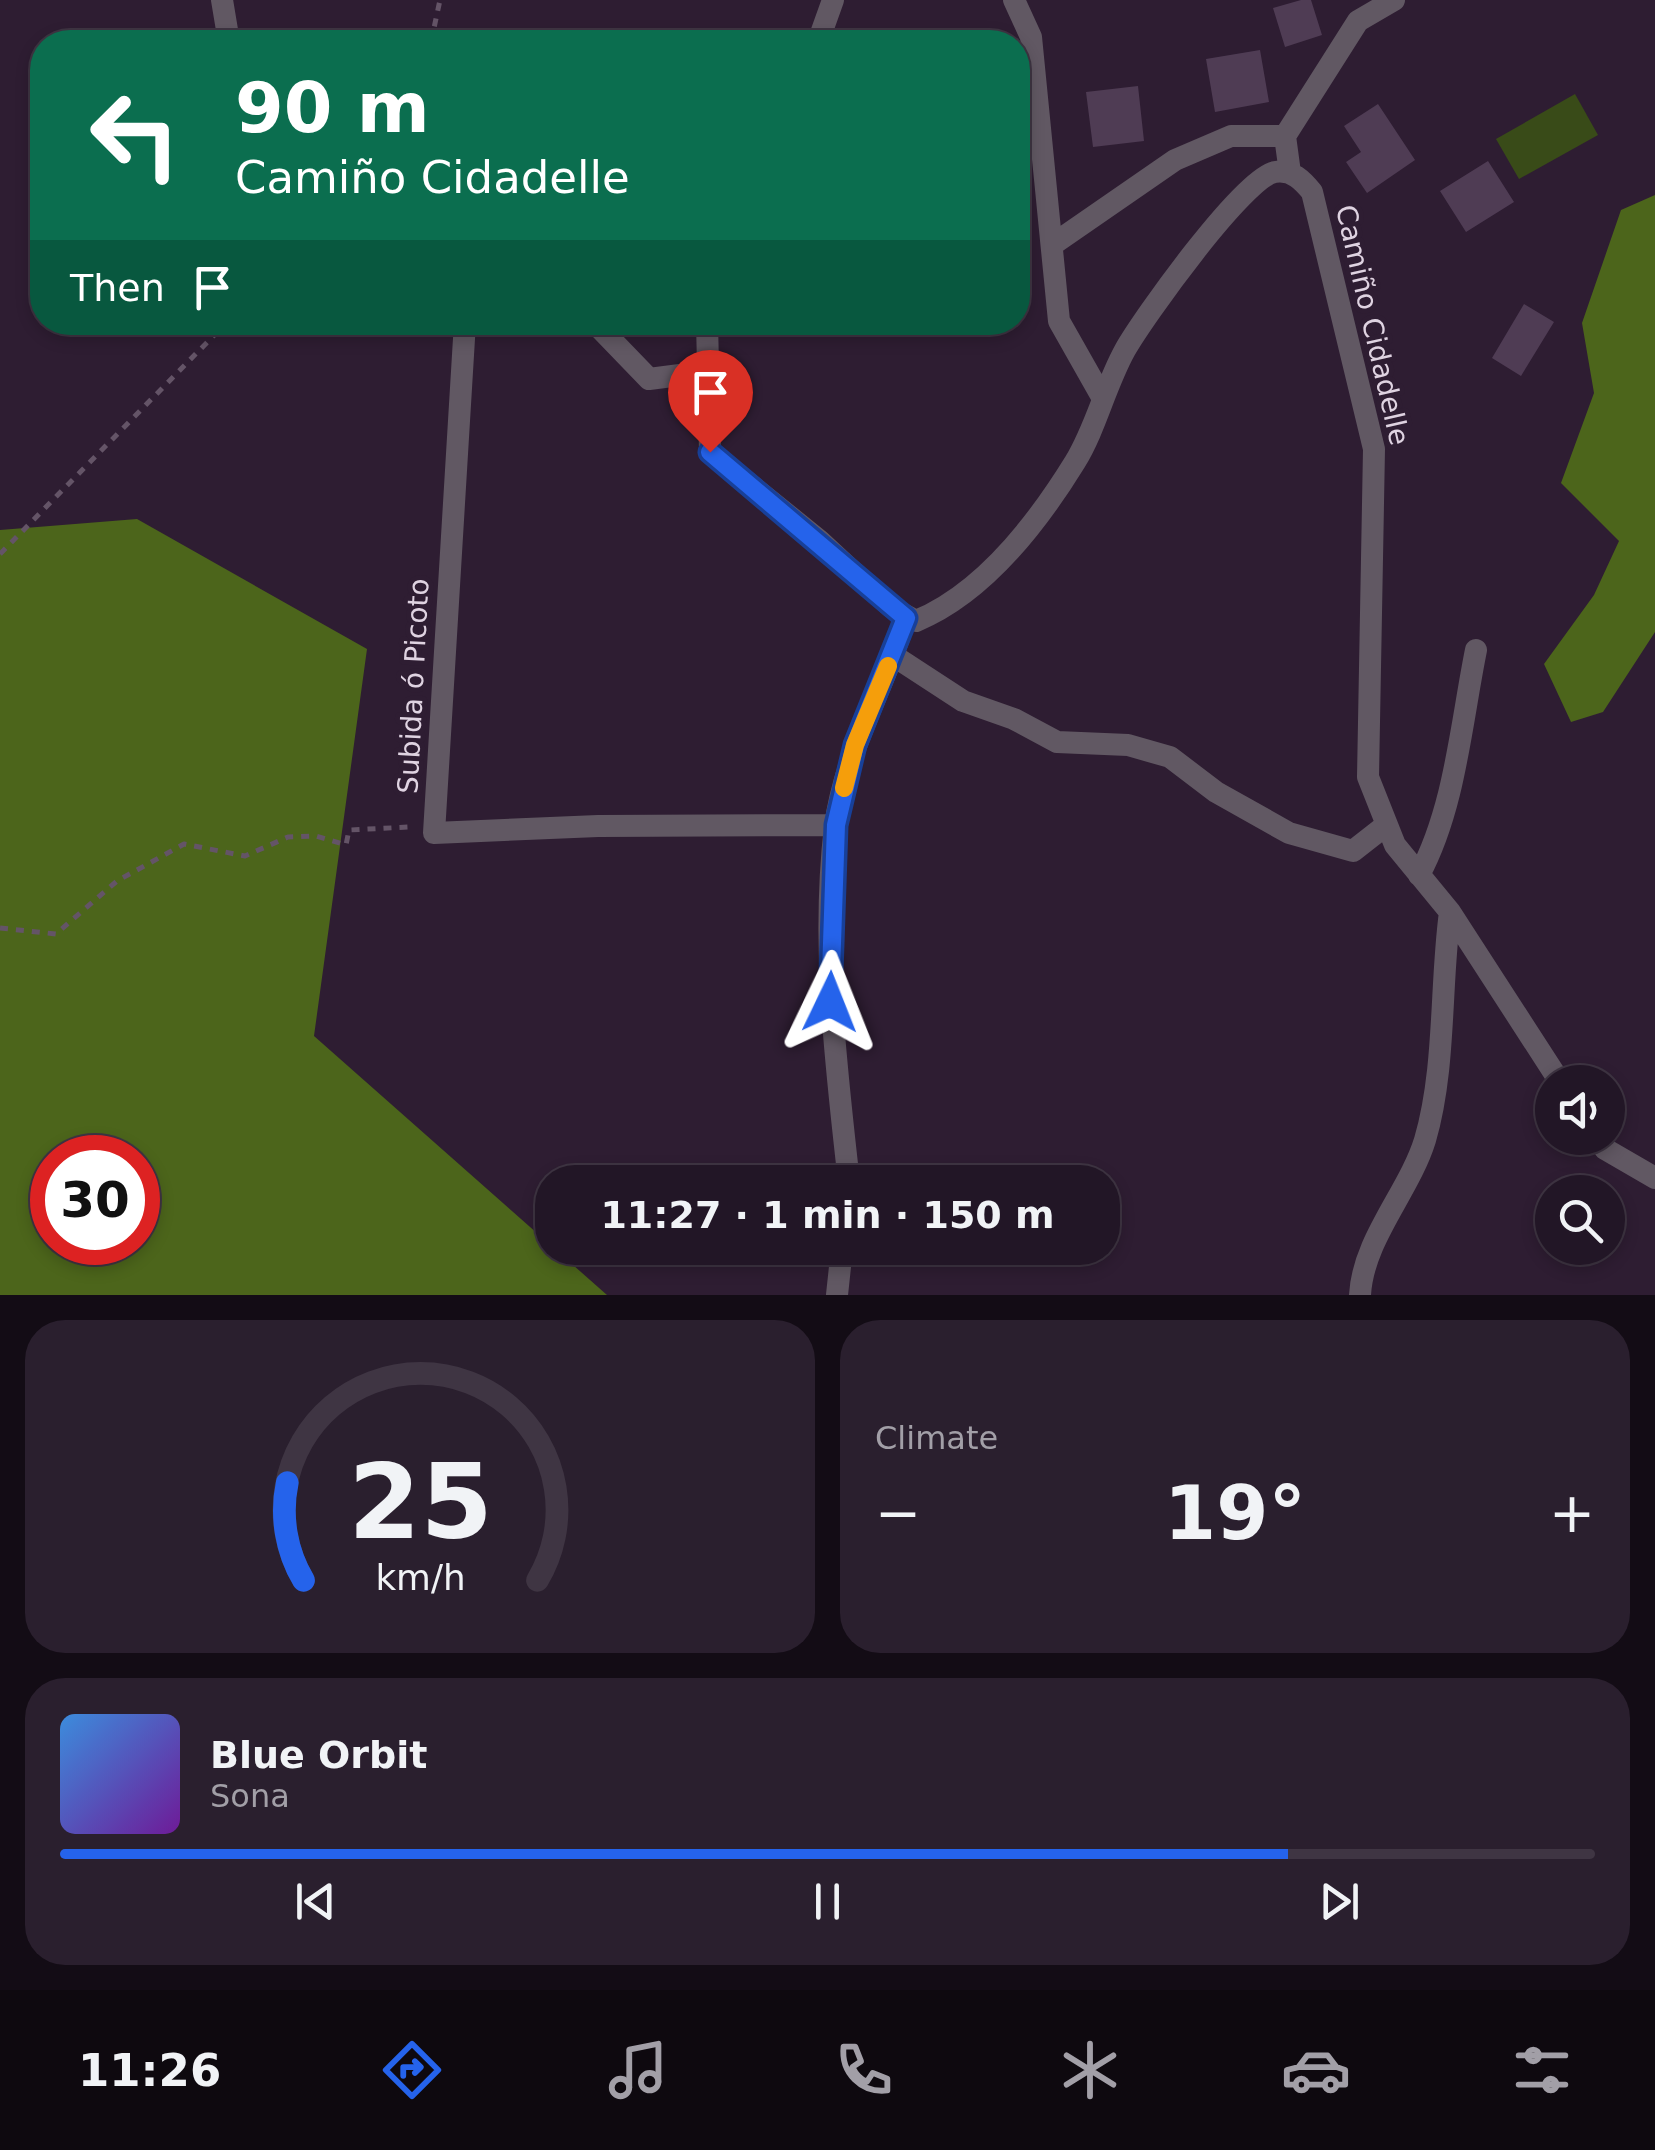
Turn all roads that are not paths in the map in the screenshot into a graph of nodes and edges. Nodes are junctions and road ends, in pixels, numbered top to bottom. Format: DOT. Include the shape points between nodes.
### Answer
graph roads {
  1 [pos="222,0"];
  2 [pos="833,0"];
  3 [pos="1014,0"];
  4 [pos="1394,0"];
  5 [pos="227,30"];
  6 [pos="822,30"];
  7 [pos="1028,30"];
  8 [pos="1030,35"];
  9 [pos="1285,136"];
  10 [pos="1290,173"];
  11 [pos="1052,245"];
  12 [pos="464,335"];
  13 [pos="607,335"];
  14 [pos="708,335"];
  15 [pos="711,371"];
  16 [pos="1102,398"];
  17 [pos="906,618"];
  18 [pos="1476,650"];
  19 [pos="894,656"];
  20 [pos="836,825"];
  21 [pos="1386,826"];
  22 [pos="1419,875"];
  23 [pos="1450,912"];
  24 [pos="1549,1065"];
  25 [pos="1615,1155"];
  26 [pos="847,1165"];
  27 [pos="1655,1178"];
  28 [pos="840,1265"];
  29 [pos="836,1295"];
  30 [pos="1360,1295"];
  1 -- 5 [label="street"];
  2 -- 6 [label="street"];
  3 -- 7 [label="street"];
  4 -- 9 [label="street" via="1358,22"];
  8 -- 11 [label="street"];
  9 -- 10 [label="street"];
  9 -- 11 [label="street" via="1231,136 1176,160"];
  10 -- 16 [label="street" via="1262,176 1218,224 1154,305"];
  10 -- 21 [label="street, Camiño Cidadelle" via="1312,192 1374,449 1368,777"];
  11 -- 16 [label="street" via="1059,321"];
  12 -- 20 [label="street, Subida ó Picoto" via="434,832"];
  13 -- 15 [label="street" via="649,379"];
  14 -- 15 [label="street"];
  15 -- 17 [label="street" via="710,452"];
  16 -- 17 [label="street" via="1078,458 1004,557 934,614"];
  17 -- 19 [label="street"];
  18 -- 22 [label="street" via="1444,809"];
  19 -- 20 [label="street" via="855,745"];
  19 -- 21 [label="street" via="964,701 1058,742 1128,745 1170,757 1289,833 1353,851"];
  20 -- 26 [label="street" via="830,1002"];
  21 -- 22 [label="street, Camiño Cidadelle"];
  22 -- 23 [label="street, Camiño Cidadelle"];
  23 -- 24 [label="street, Camiño Cidadelle"];
  23 -- 30 [label="street" via="1424,1142 1389,1210"];
  25 -- 27 [label="street"];
  28 -- 29 [label="street"];
}
